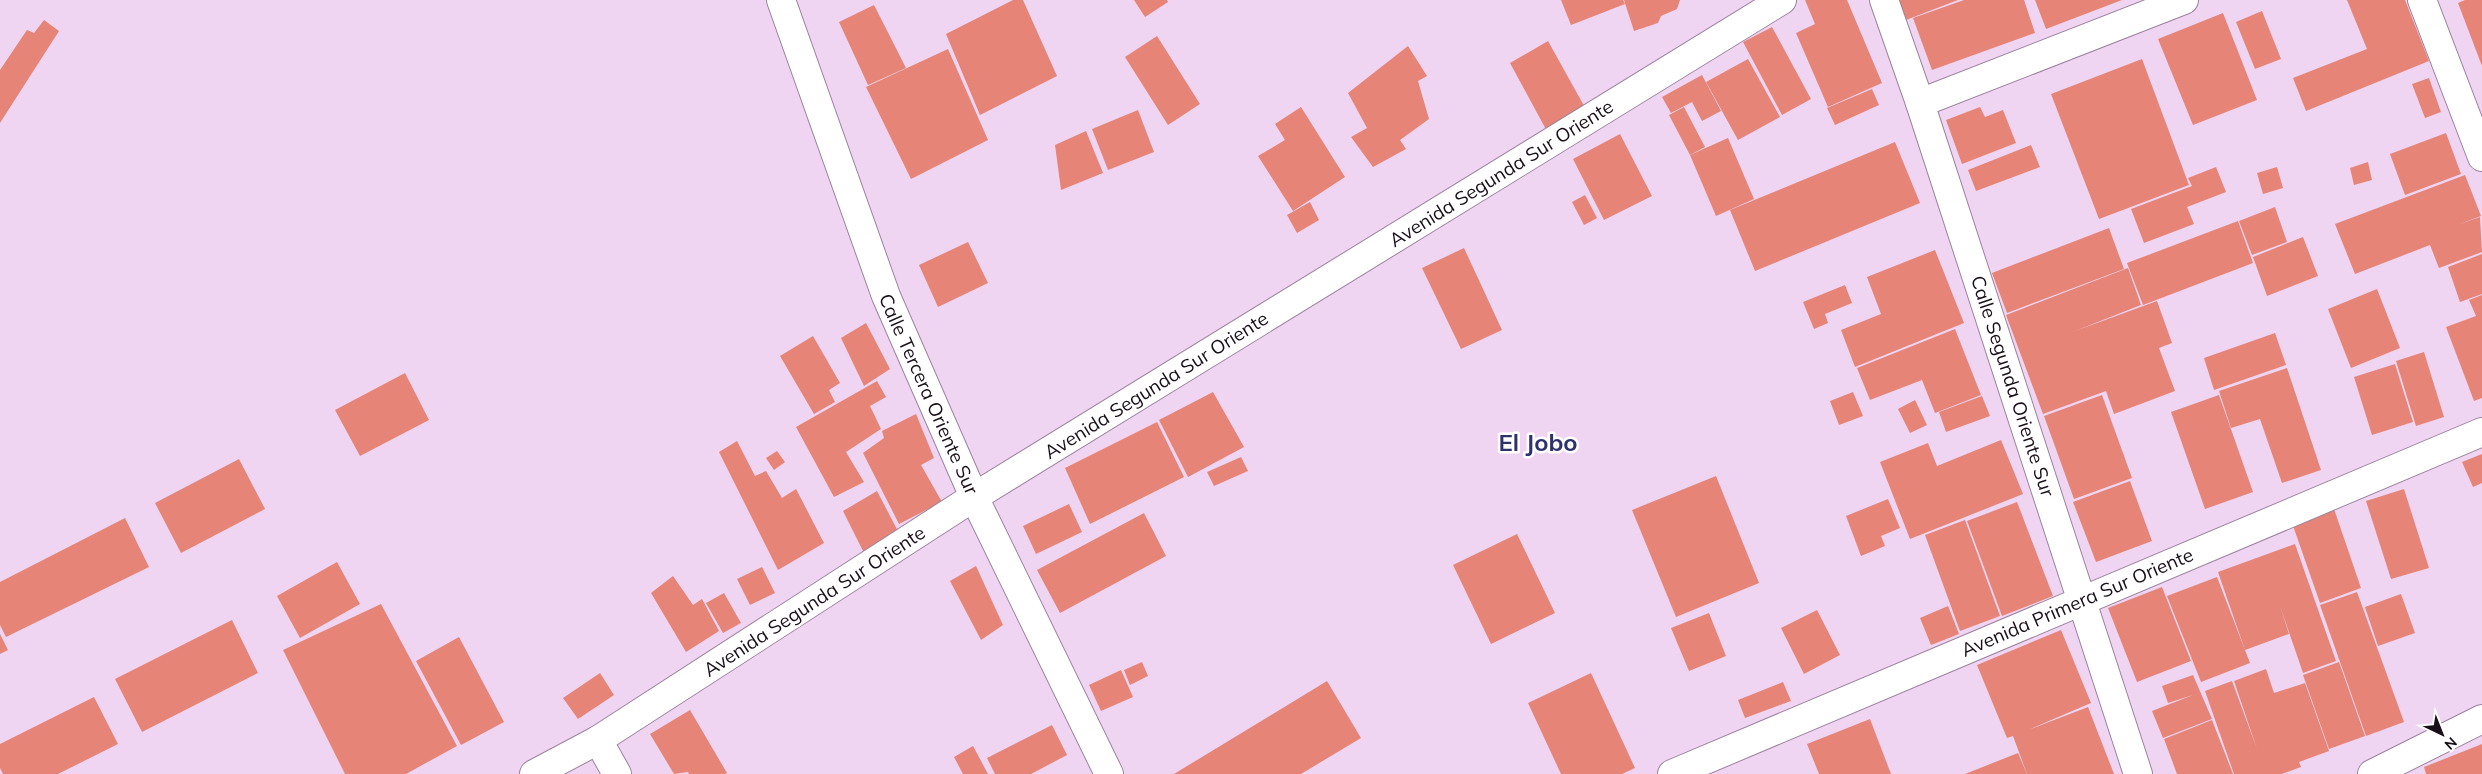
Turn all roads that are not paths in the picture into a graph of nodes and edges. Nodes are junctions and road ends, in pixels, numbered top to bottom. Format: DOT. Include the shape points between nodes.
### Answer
graph roads {
  1 [pos="781,0"];
  2 [pos="1782,0"];
  3 [pos="1884,0"];
  4 [pos="2184,0"];
  5 [pos="2422,0"];
  6 [pos="1920,103"];
  7 [pos="2482,158"];
  8 [pos="2482,432"];
  9 [pos="974,497"];
  10 [pos="2082,599"];
  11 [pos="2482,719"];
  12 [pos="598,740"];
  13 [pos="534,774"];
  14 [pos="617,774"];
  15 [pos="1109,774"];
  16 [pos="1672,774"];
  17 [pos="2138,774"];
  18 [pos="2372,774"];
  1 -- 9 [label="street, Calle Tercera Oriente Sur" via="886,296"];
  2 -- 9 [label="street, Avenida Segunda Sur Oriente"];
  3 -- 6 [label="street, Calle Segunda Oriente Sur"];
  4 -- 6 [label="street"];
  5 -- 7 [label="street"];
  6 -- 10 [label="street, Calle Segunda Oriente Sur"];
  8 -- 10 [label="street, Avenida Primera Sur Oriente"];
  9 -- 12 [label="street, Avenida Segunda Sur Oriente"];
  9 -- 15 [label="street, Calle Tercera Oriente Sur"];
  10 -- 16 [label="street, Avenida Primera Sur Oriente"];
  10 -- 17 [label="street, Calle Segunda Oriente Sur"];
  11 -- 18 [label="street"];
  12 -- 13 [label="street, Avenida Segunda Sur Oriente"];
  12 -- 14 [label="street"];
}
